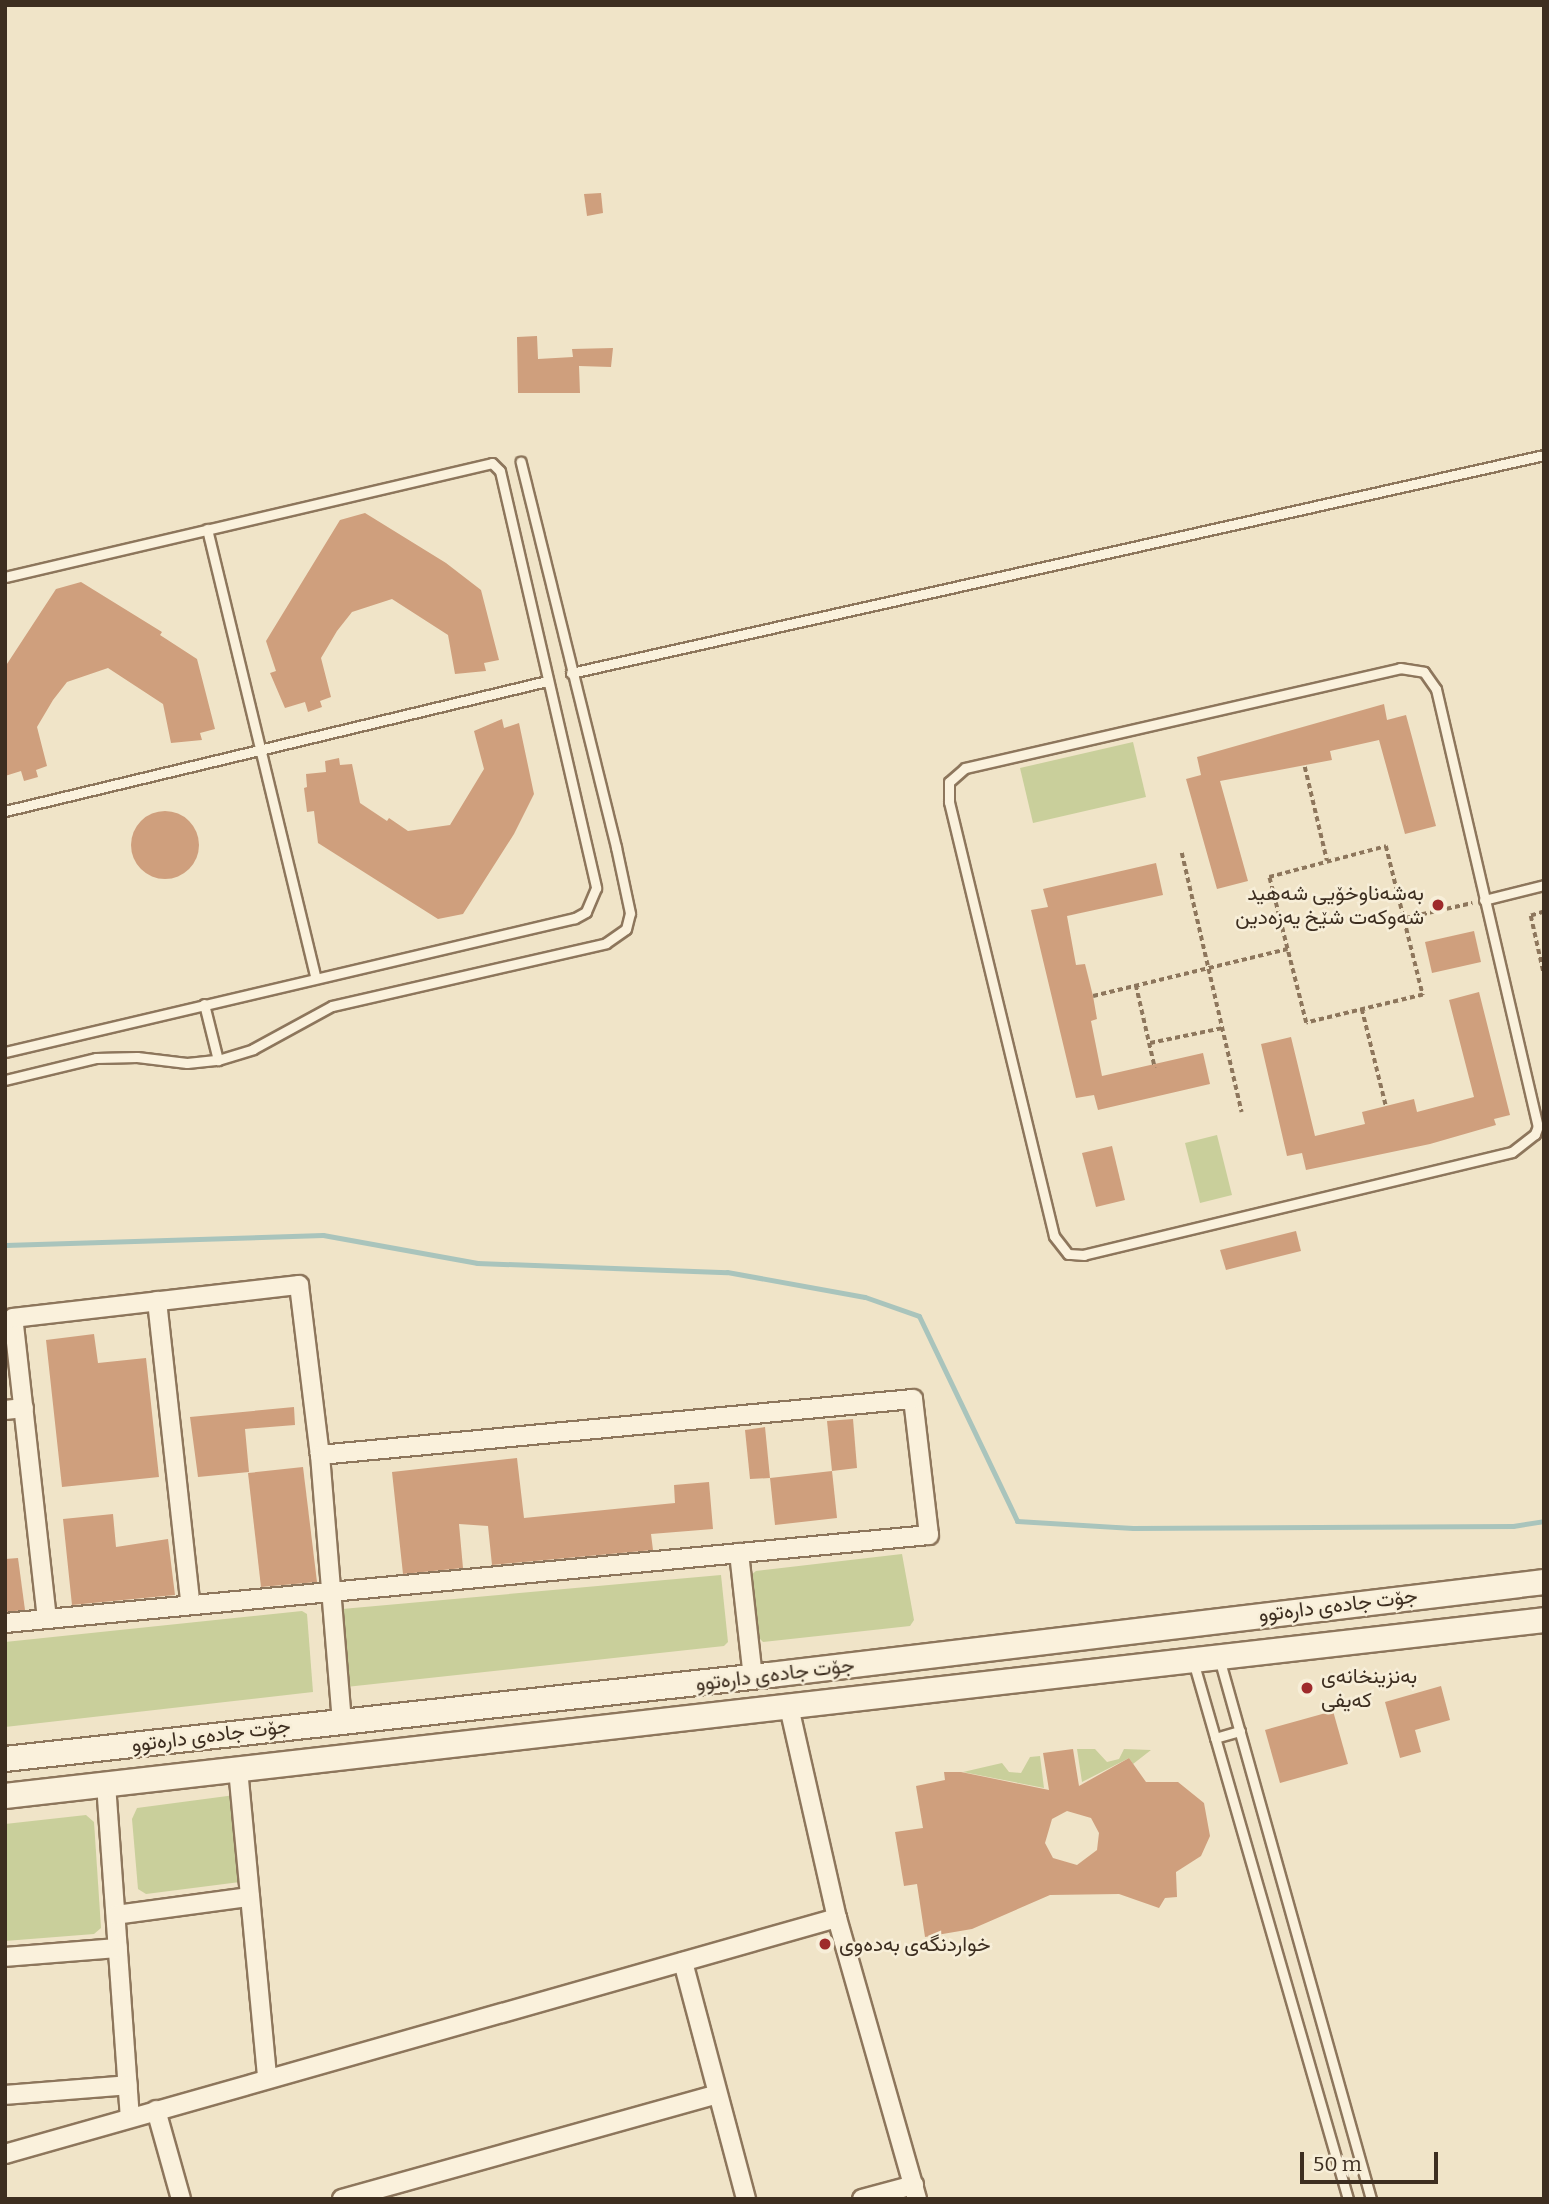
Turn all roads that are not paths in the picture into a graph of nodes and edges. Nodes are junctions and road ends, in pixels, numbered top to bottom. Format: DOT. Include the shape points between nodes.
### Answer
graph roads {
  1 [pos="1544,455"];
  2 [pos="521,462"];
  3 [pos="207,529"];
  4 [pos="5,577"];
  5 [pos="571,673"];
  6 [pos="547,681"];
  7 [pos="261,751"];
  8 [pos="5,811"];
  9 [pos="1544,884"];
  10 [pos="1484,900"];
  11 [pos="316,978"];
  12 [pos="204,1004"];
  13 [pos="5,1052"];
  14 [pos="218,1060"];
  15 [pos="5,1080"];
  16 [pos="157,1301"];
  17 [pos="24,1408"];
  18 [pos="5,1410"];
  19 [pos="320,1455"];
  20 [pos="739,1553"];
  21 [pos="1544,1582"];
  22 [pos="329,1589"];
  23 [pos="190,1602"];
  24 [pos="47,1619"];
  25 [pos="1544,1620"];
  26 [pos="5,1623"];
  27 [pos="1219,1657"];
  28 [pos="1193,1660"];
  29 [pos="753,1676"];
  30 [pos="513,1703"];
  31 [pos="789,1707"];
  32 [pos="342,1721"];
  33 [pos="1240,1731"];
  34 [pos="518,1738"];
  35 [pos="1215,1738"];
  36 [pos="5,1759"];
  37 [pos="238,1769"];
  38 [pos="106,1784"];
  39 [pos="5,1796"];
  40 [pos="250,1897"];
  41 [pos="116,1915"];
  42 [pos="837,1918"];
  43 [pos="118,1948"];
  44 [pos="5,1957"];
  45 [pos="683,1962"];
  46 [pos="267,2077"];
  47 [pos="128,2085"];
  48 [pos="717,2094"];
  49 [pos="5,2095"];
  50 [pos="156,2110"];
  51 [pos="130,2117"];
  52 [pos="5,2154"];
  53 [pos="915,2192"];
  54 [pos="181,2199"];
  55 [pos="342,2199"];
  56 [pos="746,2199"];
  57 [pos="862,2199"];
  58 [pos="1348,2199"];
  59 [pos="1371,2199"];
  1 -- 5 [label="lane"];
  2 -- 5 [label="lane"];
  3 -- 4 [label="lane"];
  3 -- 6 [label="lane" via="492,463 500,471"];
  3 -- 7 [label="lane"];
  5 -- 14 [label="lane" via="631,913 621,936 332,1006 253,1049"];
  6 -- 7 [label="lane"];
  6 -- 11 [label="lane" via="595,881 595,896 586,912"];
  7 -- 8 [label="lane"];
  7 -- 11 [label="lane"];
  9 -- 10 [label="lane"];
  10 -- 10 [label="lane" via="1436,689 1424,672 1365,675 954,773 949,802 1056,1245 1068,1254 1084,1255 1524,1147 1538,1126"];
  11 -- 12 [label="lane"];
  12 -- 13 [label="lane"];
  12 -- 14 [label="lane"];
  14 -- 15 [label="lane" via="187,1063 117,1056"];
  16 -- 17 [label="street" via="13,1318"];
  16 -- 19 [label="street" via="299,1285"];
  16 -- 23 [label="street"];
  17 -- 18 [label="street"];
  17 -- 24 [label="street"];
  19 -- 20 [label="street" via="913,1399 929,1535"];
  19 -- 22 [label="street"];
  20 -- 22 [label="street"];
  20 -- 29 [label="street"];
  21 -- 29 [label="main road, جۆت جادەی دارەتوو"];
  22 -- 23 [label="street"];
  22 -- 32 [label="street"];
  23 -- 24 [label="street"];
  24 -- 26 [label="street"];
  25 -- 27 [label="main road, جۆت جادەی دارەتوو"];
  27 -- 28 [label="main road, جۆت جادەی دارەتوو"];
  27 -- 33 [label="lane"];
  28 -- 31 [label="main road, جۆت جادەی دارەتوو"];
  28 -- 35 [label="lane"];
  29 -- 30 [label="main road, جۆت جادەی دارەتوو"];
  30 -- 32 [label="main road, جۆت جادەی دارەتوو"];
  30 -- 34 [label="main road"];
  31 -- 34 [label="main road, جۆت جادەی دارەتوو"];
  31 -- 42 [label="street"];
  32 -- 36 [label="main road, جۆت جادەی دارەتوو"];
  33 -- 35 [label="lane"];
  33 -- 59 [label="lane"];
  34 -- 37 [label="main road, جۆت جادەی دارەتوو"];
  35 -- 58 [label="lane"];
  37 -- 38 [label="main road, جۆت جادەی دارەتوو"];
  37 -- 40 [label="street"];
  38 -- 39 [label="main road, جۆت جادەی دارەتوو"];
  38 -- 41 [label="street"];
  40 -- 41 [label="street"];
  40 -- 46 [label="street"];
  41 -- 43 [label="street"];
  42 -- 45 [label="street"];
  42 -- 53 [label="street"];
  43 -- 44 [label="street"];
  43 -- 47 [label="street"];
  45 -- 46 [label="street"];
  45 -- 48 [label="street"];
  46 -- 50 [label="street"];
  47 -- 49 [label="street"];
  47 -- 51 [label="street"];
  48 -- 55 [label="street"];
  48 -- 56 [label="street"];
  50 -- 51 [label="street"];
  50 -- 54 [label="street"];
  51 -- 52 [label="street"];
  53 -- 57 [label="street"];
}
